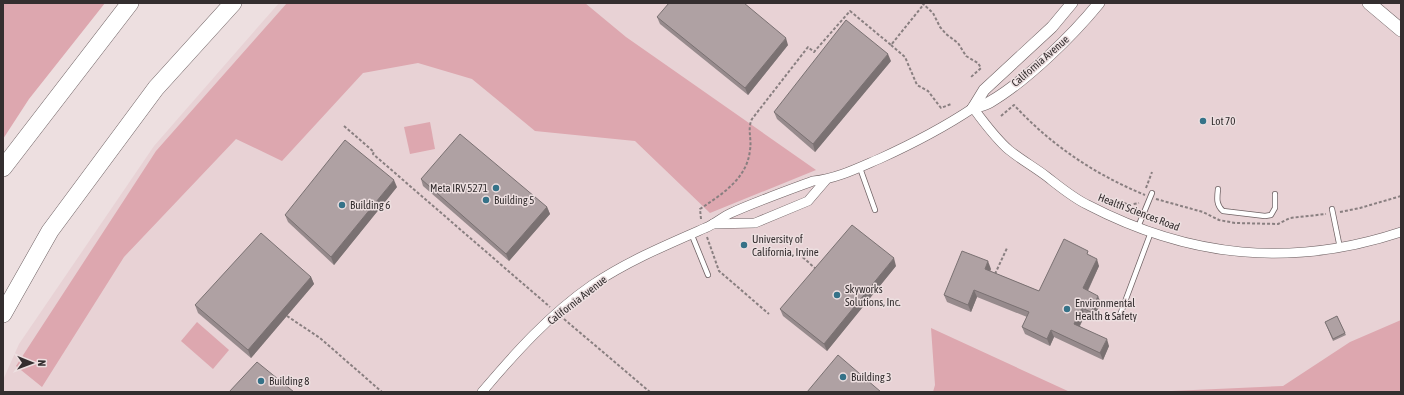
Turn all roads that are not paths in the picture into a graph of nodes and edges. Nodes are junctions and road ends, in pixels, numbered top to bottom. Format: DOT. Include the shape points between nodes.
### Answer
graph roads {
  1 [pos="130,3"];
  2 [pos="232,3"];
  3 [pos="1072,3"];
  4 [pos="1099,3"];
  5 [pos="1369,3"];
  6 [pos="1401,30"];
  7 [pos="973,108"];
  8 [pos="3,168"];
  9 [pos="860,168"];
  10 [pos="826,180"];
  11 [pos="1218,189"];
  12 [pos="1274,194"];
  13 [pos="1151,195"];
  14 [pos="875,210"];
  15 [pos="1332,211"];
  16 [pos="713,224"];
  17 [pos="1138,227"];
  18 [pos="1150,232"];
  19 [pos="1401,232"];
  20 [pos="691,233"];
  21 [pos="1340,248"];
  22 [pos="708,275"];
  23 [pos="3,314"];
  24 [pos="1120,315"];
  25 [pos="482,392"];
  1 -- 8 [label="highway"];
  2 -- 23 [label="highway" via="156,88 54,225"];
  3 -- 7 [label="street, California Avenue" via="1052,27 984,90"];
  4 -- 7 [label="street, California Avenue" via="1078,28 1026,75 990,102"];
  5 -- 6 [label="main road"];
  7 -- 9 [label="street, California Avenue" via="914,143"];
  7 -- 17 [label="street, Health Sciences Road" via="1009,150 1087,205"];
  9 -- 10 [label="street, California Avenue"];
  9 -- 14 [label="lane"];
  10 -- 16 [label="street, California Avenue" via="813,181 730,213"];
  10 -- 16 [label="street, California Avenue" via="808,201 755,223"];
  11 -- 12 [label="lane" via="1218,207 1223,212 1270,215 1275,208"];
  13 -- 17 [label="lane"];
  15 -- 21 [label="lane"];
  16 -- 20 [label="street, California Avenue"];
  17 -- 18 [label="street, Health Sciences Road"];
  18 -- 21 [label="street, Health Sciences Road" via="1231,252 1281,254"];
  18 -- 24 [label="lane"];
  19 -- 21 [label="street, Health Sciences Road"];
  20 -- 22 [label="lane"];
  20 -- 25 [label="street, California Avenue" via="627,264 592,286 557,313 512,356"];
}
